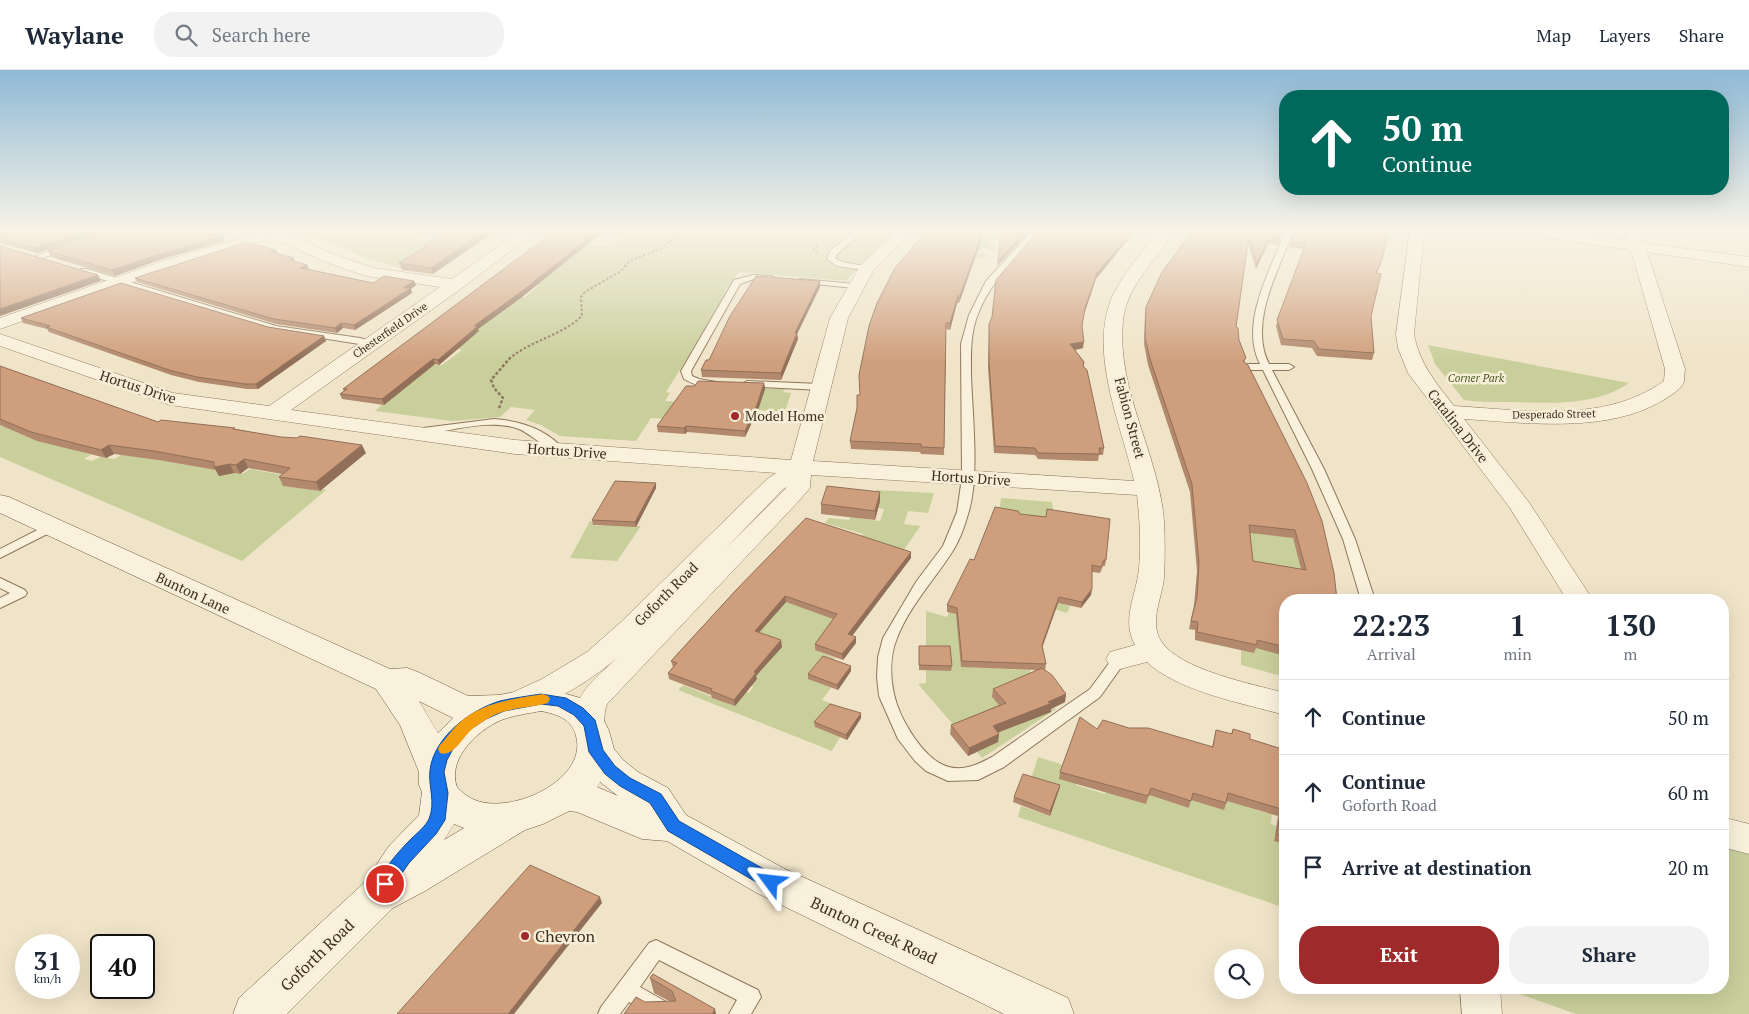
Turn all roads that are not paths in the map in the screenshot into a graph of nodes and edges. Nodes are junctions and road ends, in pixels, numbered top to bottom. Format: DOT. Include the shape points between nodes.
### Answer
graph roads {
  1 [pos="95,274"];
  2 [pos="140,274"];
  3 [pos="380,274"];
  4 [pos="470,274"];
  5 [pos="862,274"];
  6 [pos="997,274"];
  7 [pos="1134,274"];
  8 [pos="1274,274"];
  9 [pos="1412,274"];
  10 [pos="1645,274"];
  11 [pos="779,278"];
  12 [pos="796,280"];
  13 [pos="118,281"];
  14 [pos="456,284"];
  15 [pos="855,286"];
  16 [pos="0,324"];
  17 [pos="0,340"];
  18 [pos="372,343"];
  19 [pos="1248,368"];
  20 [pos="1268,368"];
  21 [pos="1290,368"];
  22 [pos="722,384"];
  23 [pos="741,384"];
  24 [pos="820,387"];
  25 [pos="1447,412"];
  26 [pos="273,413"];
  27 [pos="968,478"];
  28 [pos="791,480"];
  29 [pos="1146,490"];
  30 [pos="0,503"];
  31 [pos="52,527"];
  32 [pos="0,554"];
  33 [pos="0,582"];
  34 [pos="1366,594"];
  35 [pos="1576,594"];
  36 [pos="0,604"];
  37 [pos="1152,651"];
  38 [pos="1120,659"];
  39 [pos="387,681"];
  40 [pos="1279,702"];
  41 [pos="510,705"];
  42 [pos="593,738"];
  43 [pos="439,783"];
  44 [pos="564,796"];
  45 [pos="514,818"];
  46 [pos="673,826"];
  47 [pos="1729,834"];
  48 [pos="1749,839"];
  49 [pos="378,896"];
  50 [pos="626,990"];
  51 [pos="1480,994"];
  52 [pos="255,1014"];
  53 [pos="608,1014"];
  54 [pos="668,1014"];
  55 [pos="740,1014"];
  56 [pos="1052,1014"];
  57 [pos="1482,1014"];
  1 -- 13 [label="lane"];
  2 -- 13 [label="street"];
  3 -- 14 [label="street"];
  4 -- 14 [label="street, Chesterfield Drive"];
  5 -- 15 [label="street, Goforth Road"];
  6 -- 27 [label="lane" via="989,283 973,315 966,344"];
  7 -- 29 [label="street, Fabion Street" via="1126,285 1114,323 1116,363 1144,470"];
  8 -- 20 [label="lane" via="1257,320 1260,349"];
  9 -- 25 [label="street, Catalina Drive" via="1405,334 1407,348 1418,373"];
  10 -- 25 [label="street, Desperado Street" via="1675,369 1674,382 1656,396 1635,406 1604,413 1556,416"];
  11 -- 22 [label="lane" via="753,277 737,282 686,371 687,377 697,382"];
  12 -- 15 [label="lane"];
  13 -- 16 [label="street"];
  13 -- 18 [label="lane" via="289,331"];
  14 -- 18 [label="street, Chesterfield Drive"];
  15 -- 24 [label="street, Goforth Road" via="839,318"];
  17 -- 26 [label="street, Hortus Drive" via="170,399"];
  18 -- 26 [label="street, Chesterfield Drive"];
  19 -- 20 [label="lane"];
  20 -- 21 [label="lane"];
  20 -- 34 [label="lane" via="1345,530"];
  23 -- 24 [label="lane"];
  24 -- 28 [label="street, Goforth Road" via="816,410"];
  25 -- 35 [label="street, Catalina Drive" via="1520,506"];
  26 -- 28 [label="street, Hortus Drive" via="515,447"];
  27 -- 28 [label="street, Hortus Drive"];
  27 -- 29 [label="street, Hortus Drive"];
  27 -- 38 [label="lane" via="958,529 890,638 885,656 887,696 904,735 921,757 948,774 978,773 1086,700"];
  28 -- 41 [label="street, Goforth Road" via="598,659 553,686"];
  28 -- 42 [label="street, Goforth Road" via="595,698 590,709"];
  29 -- 37 [label="street, Fabion Street" via="1153,552 1150,588 1142,620 1146,641"];
  30 -- 31 [label="street, Bunton Lane"];
  31 -- 32 [label="lane"];
  31 -- 39 [label="street, Bunton Lane"];
  33 -- 36 [label="lane" via="20,593"];
  37 -- 38 [label="street"];
  37 -- 40 [label="street" via="1180,672"];
  39 -- 41 [label="street, Bunton Lane" via="407,680 463,708 475,710"];
  39 -- 43 [label="street, Bunton Lane" via="430,749"];
  41 -- 42 [label="street" via="541,699 561,702 578,711"];
  41 -- 43 [label="street" via="481,715 449,743 440,759"];
  42 -- 44 [label="street" via="589,772"];
  42 -- 46 [label="street, Bunton Creek Road" via="610,770 655,798"];
  43 -- 45 [label="street" via="449,805 464,814 487,820"];
  43 -- 49 [label="street, Goforth Road" via="437,820 403,858"];
  44 -- 45 [label="street" via="540,810"];
  44 -- 46 [label="street, Bunton Creek Road" via="590,800 642,823"];
  45 -- 49 [label="street, Goforth Road"];
  46 -- 56 [label="street, Bunton Creek Road" via="771,882"];
  47 -- 48 [label="street"];
  49 -- 52 [label="street, Goforth Road"];
  50 -- 53 [label="lane"];
  50 -- 54 [label="lane"];
  50 -- 55 [label="lane" via="656,950 751,997"];
  51 -- 57 [label="street"];
}
